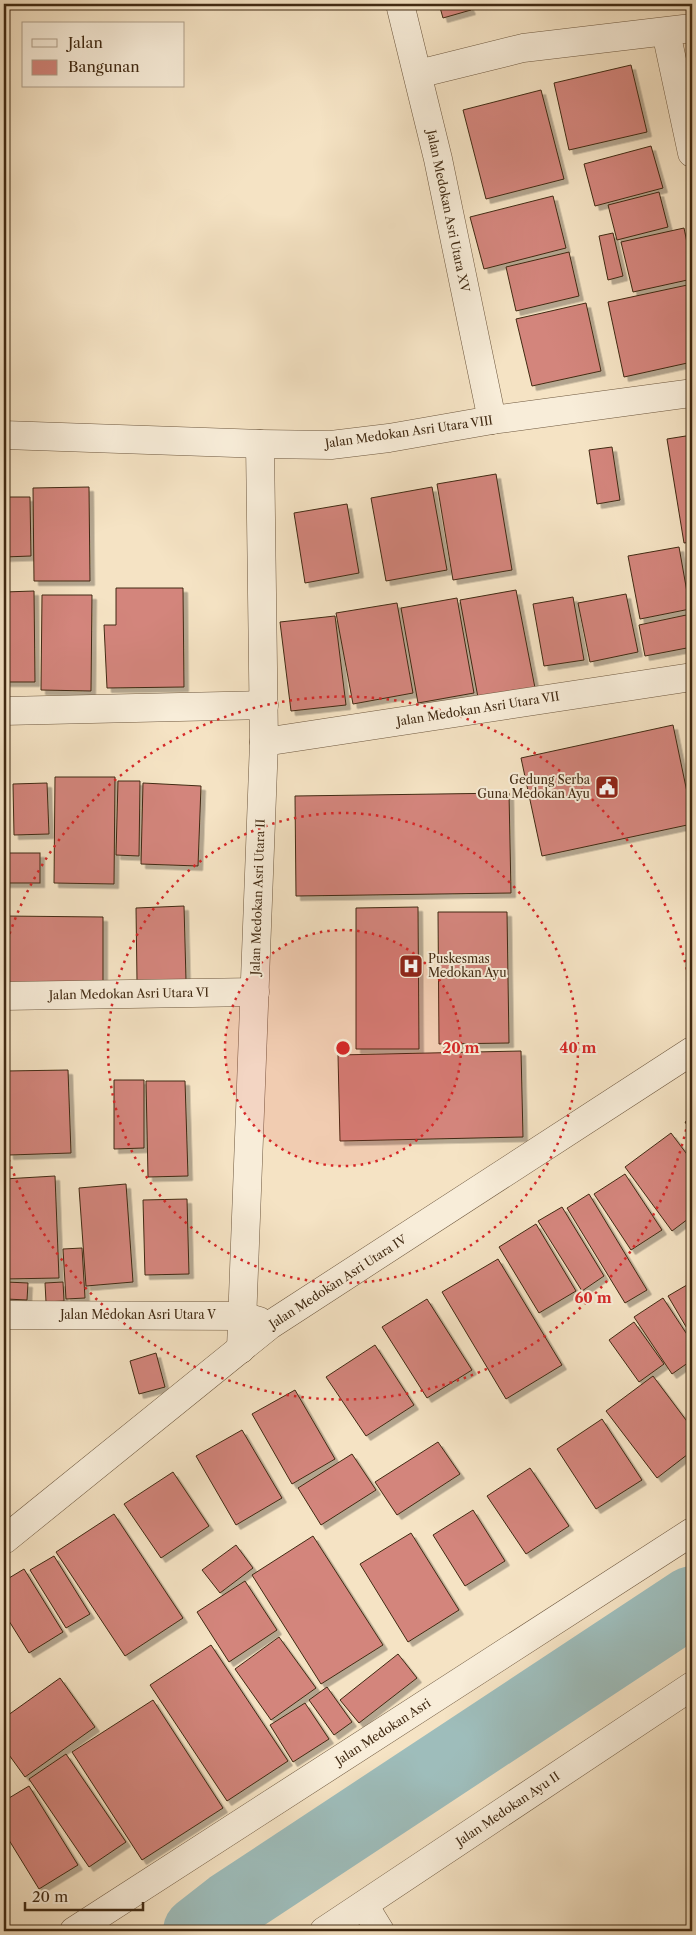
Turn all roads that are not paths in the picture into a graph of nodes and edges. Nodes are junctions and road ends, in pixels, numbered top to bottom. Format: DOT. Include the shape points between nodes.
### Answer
graph roads {
  1 [pos="400,4"];
  2 [pos="692,28"];
  3 [pos="666,32"];
  4 [pos="418,74"];
  5 [pos="692,153"];
  6 [pos="692,393"];
  7 [pos="492,420"];
  8 [pos="4,435"];
  9 [pos="260,444"];
  10 [pos="692,676"];
  11 [pos="264,705"];
  12 [pos="4,711"];
  13 [pos="264,742"];
  14 [pos="254,992"];
  15 [pos="4,996"];
  16 [pos="692,1051"];
  17 [pos="4,1315"];
  18 [pos="241,1316"];
  19 [pos="270,1325"];
  20 [pos="241,1349"];
  21 [pos="692,1532"];
  22 [pos="4,1540"];
  23 [pos="692,1686"];
  24 [pos="364,1905"];
  25 [pos="74,1931"];
  26 [pos="324,1931"];
  27 [pos="380,1931"];
  1 -- 4 [label="street, Jalan Medokan Asri Utara XV"];
  2 -- 3 [label="street"];
  3 -- 4 [label="street" via="522,48"];
  3 -- 5 [label="street"];
  4 -- 7 [label="street, Jalan Medokan Asri Utara XV"];
  6 -- 7 [label="street, Jalan Medokan Asri Utara VIII"];
  7 -- 9 [label="street, Jalan Medokan Asri Utara VIII" via="331,445"];
  8 -- 9 [label="street, Jalan Medokan Asri Utara VIII"];
  9 -- 11 [label="street, Jalan Medokan Asri Utara II"];
  10 -- 13 [label="street, Jalan Medokan Asri Utara VII"];
  11 -- 12 [label="street"];
  11 -- 13 [label="street, Jalan Medokan Asri Utara II"];
  13 -- 14 [label="street, Jalan Medokan Asri Utara II"];
  14 -- 15 [label="street, Jalan Medokan Asri Utara VI"];
  14 -- 18 [label="street, Jalan Medokan Asri Utara II"];
  16 -- 19 [label="street, Jalan Medokan Asri Utara IV"];
  17 -- 18 [label="street, Jalan Medokan Asri Utara V"];
  18 -- 19 [label="street, Jalan Medokan Asri Utara V"];
  18 -- 20 [label="street, Jalan Medokan Asri Utara II"];
  19 -- 20 [label="street, Jalan Medokan Asri Utara IV"];
  20 -- 22 [label="street, Jalan Medokan Asri Utara IV"];
  21 -- 25 [label="street, Jalan Medokan Asri"];
  23 -- 24 [label="street, Jalan Medokan Ayu II"];
  24 -- 26 [label="street, Jalan Medokan Ayu II"];
  24 -- 27 [label="street"];
}
